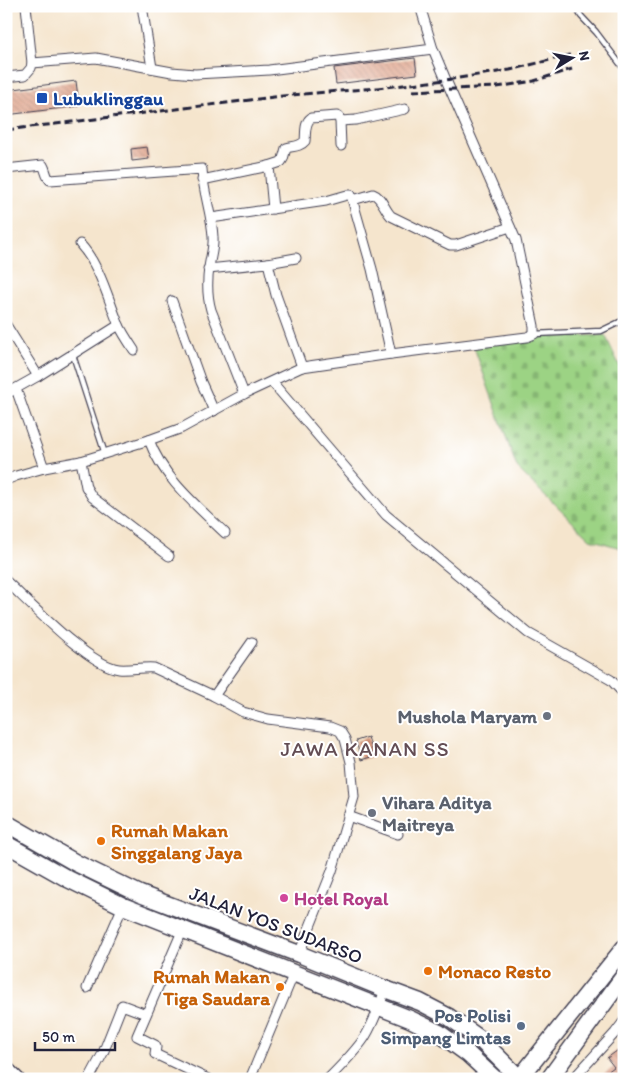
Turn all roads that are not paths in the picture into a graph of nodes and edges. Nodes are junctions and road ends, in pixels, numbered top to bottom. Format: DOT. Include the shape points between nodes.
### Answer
graph roads {
  1 [pos="26,6"];
  2 [pos="142,6"];
  3 [pos="420,6"];
  4 [pos="575,6"];
  5 [pos="433,49"];
  6 [pos="32,63"];
  7 [pos="152,68"];
  8 [pos="624,68"];
  9 [pos="6,77"];
  10 [pos="405,109"];
  11 [pos="340,121"];
  12 [pos="342,146"];
  13 [pos="269,166"];
  14 [pos="6,170"];
  15 [pos="202,180"];
  16 [pos="353,200"];
  17 [pos="273,209"];
  18 [pos="211,218"];
  19 [pos="510,227"];
  20 [pos="80,244"];
  21 [pos="296,258"];
  22 [pos="268,263"];
  23 [pos="208,269"];
  24 [pos="172,301"];
  25 [pos="624,320"];
  26 [pos="6,325"];
  27 [pos="119,325"];
  28 [pos="534,334"];
  29 [pos="134,350"];
  30 [pos="73,354"];
  31 [pos="391,354"];
  32 [pos="302,367"];
  33 [pos="38,376"];
  34 [pos="272,382"];
  35 [pos="16,388"];
  36 [pos="6,394"];
  37 [pos="244,394"];
  38 [pos="214,412"];
  39 [pos="149,440"];
  40 [pos="105,454"];
  41 [pos="81,461"];
  42 [pos="44,468"];
  43 [pos="6,480"];
  44 [pos="225,533"];
  45 [pos="169,556"];
  46 [pos="6,581"];
  47 [pos="252,642"];
  48 [pos="624,694"];
  49 [pos="214,696"];
  50 [pos="348,816"];
  51 [pos="6,823"];
  52 [pos="398,834"];
  53 [pos="6,844"];
  54 [pos="123,906"];
  55 [pos="183,930"];
  56 [pos="624,948"];
  57 [pos="299,954"];
  58 [pos="294,973"];
  59 [pos="624,976"];
  60 [pos="87,988"];
  61 [pos="385,989"];
  62 [pos="379,1008"];
  63 [pos="146,1014"];
  64 [pos="624,1021"];
  65 [pos="6,1066"];
  66 [pos="18,1079"];
  67 [pos="90,1079"];
  68 [pos="208,1079"];
  69 [pos="250,1079"];
  70 [pos="328,1079"];
  71 [pos="495,1079"];
  72 [pos="520,1079"];
  73 [pos="549,1079"];
  74 [pos="573,1079"];
  1 -- 6 [label="street"];
  2 -- 7 [label="street"];
  3 -- 5 [label="street"];
  4 -- 8 [label="lane"];
  5 -- 7 [label="street" via="269,70 195,74"];
  5 -- 19 [label="street"];
  6 -- 7 [label="street" via="96,58"];
  6 -- 9 [label="street" via="25,75"];
  10 -- 11 [label="street"];
  11 -- 12 [label="street"];
  11 -- 13 [label="street" via="338,116 311,118 306,127 305,141 286,148 281,162"];
  13 -- 15 [label="street"];
  13 -- 17 [label="street"];
  14 -- 15 [label="street" via="43,165 50,180 202,169"];
  15 -- 18 [label="street"];
  16 -- 17 [label="street" via="349,195"];
  16 -- 19 [label="street" via="376,194 390,216 450,245"];
  16 -- 31 [label="street"];
  17 -- 18 [label="street"];
  18 -- 23 [label="street" via="213,244"];
  19 -- 28 [label="street" via="518,247"];
  20 -- 27 [label="street" via="98,271"];
  21 -- 22 [label="street"];
  22 -- 23 [label="street"];
  22 -- 32 [label="street" via="278,302"];
  23 -- 37 [label="street" via="207,293 211,310"];
  24 -- 38 [label="street"];
  25 -- 28 [label="lane" via="601,331"];
  26 -- 33 [label="street"];
  27 -- 29 [label="street"];
  27 -- 30 [label="street"];
  28 -- 31 [label="street"];
  30 -- 33 [label="street"];
  30 -- 40 [label="lane"];
  31 -- 32 [label="street"];
  32 -- 34 [label="street"];
  33 -- 35 [label="street"];
  34 -- 37 [label="street"];
  34 -- 48 [label="street" via="386,515 528,632 610,680"];
  35 -- 36 [label="street"];
  35 -- 42 [label="street"];
  37 -- 38 [label="street"];
  38 -- 39 [label="street"];
  39 -- 40 [label="street"];
  39 -- 44 [label="street" via="156,457 179,488"];
  40 -- 41 [label="street"];
  41 -- 42 [label="street"];
  41 -- 45 [label="street" via="86,487 92,497"];
  42 -- 43 [label="street"];
  46 -- 49 [label="street" via="60,632 105,665 119,669 154,668"];
  47 -- 49 [label="street"];
  49 -- 50 [label="street" via="243,712 268,719 340,731 351,762 354,797"];
  50 -- 52 [label="street"];
  50 -- 57 [label="street" via="332,871"];
  51 -- 57 [label="highway, JALAN YOS SUDARSO" via="76,863 140,894"];
  53 -- 54 [label="highway, JALAN YOS SUDARSO"];
  54 -- 55 [label="highway, JALAN YOS SUDARSO"];
  54 -- 60 [label="street"];
  55 -- 58 [label="highway, JALAN YOS SUDARSO"];
  55 -- 63 [label="street"];
  56 -- 72 [label="highway"];
  57 -- 61 [label="highway, JALAN YOS SUDARSO"];
  58 -- 62 [label="highway, JALAN YOS SUDARSO"];
  58 -- 69 [label="street"];
  59 -- 73 [label="highway"];
  61 -- 62 [label="street"];
  61 -- 72 [label="highway, JALAN YOS SUDARSO" via="420,1002 457,1022 479,1038"];
  62 -- 70 [label="street" via="365,1037"];
  62 -- 71 [label="highway, JALAN YOS SUDARSO" via="439,1033"];
  63 -- 67 [label="street" via="121,1006"];
  63 -- 68 [label="street" via="138,1037 156,1046 155,1054"];
  64 -- 74 [label="street"];
  65 -- 66 [label="street"];
}
